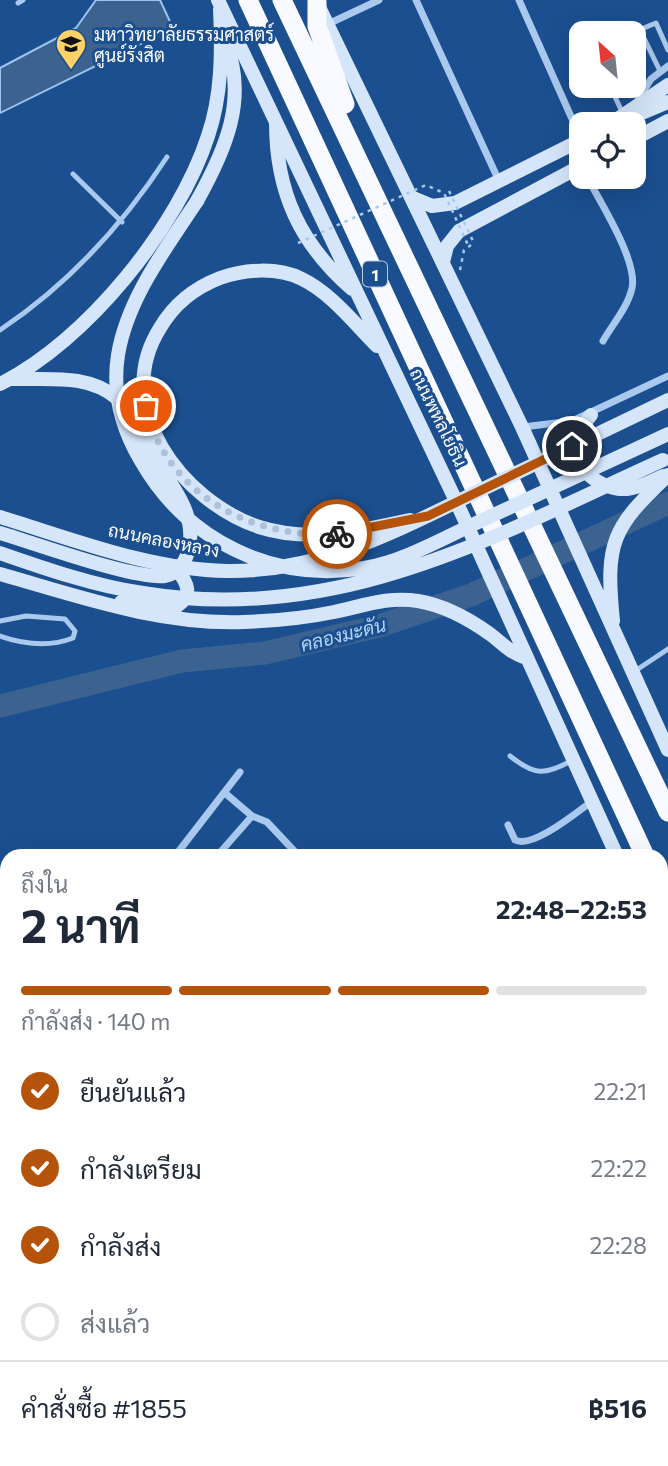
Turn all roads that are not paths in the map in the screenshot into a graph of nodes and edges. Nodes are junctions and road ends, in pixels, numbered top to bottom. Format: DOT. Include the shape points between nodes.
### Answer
graph roads {
  1 [pos="248,0"];
  2 [pos="282,0"];
  3 [pos="379,0"];
  4 [pos="416,0"];
  5 [pos="519,0"];
  6 [pos="316,1"];
  7 [pos="219,2"];
  8 [pos="327,23"];
  9 [pos="646,28"];
  10 [pos="221,31"];
  11 [pos="646,48"];
  12 [pos="668,50"];
  13 [pos="668,66"];
  14 [pos="660,71"];
  15 [pos="668,85"];
  16 [pos="668,102"];
  17 [pos="569,112"];
  18 [pos="624,112"];
  19 [pos="628,112"];
  20 [pos="636,112"];
  21 [pos="276,119"];
  22 [pos="668,121"];
  23 [pos="345,131"];
  24 [pos="646,133"];
  25 [pos="569,145"];
  26 [pos="167,157"];
  27 [pos="569,173"];
  28 [pos="72,174"];
  29 [pos="506,178"];
  30 [pos="593,189"];
  31 [pos="524,197"];
  32 [pos="413,198"];
  33 [pos="122,222"];
  34 [pos="443,262"];
  35 [pos="356,292"];
  36 [pos="0,330"];
  37 [pos="603,341"];
  38 [pos="383,352"];
  39 [pos="668,376"];
  40 [pos="5,382"];
  41 [pos="668,400"];
  42 [pos="591,415"];
  43 [pos="522,427"];
  44 [pos="668,434"];
  45 [pos="667,465"];
  46 [pos="428,516"];
  47 [pos="0,517"];
  48 [pos="0,533"];
  49 [pos="0,553"];
  50 [pos="177,570"];
  51 [pos="0,574"];
  52 [pos="88,599"];
  53 [pos="0,621"];
  54 [pos="614,633"];
  55 [pos="0,636"];
  56 [pos="668,649"];
  57 [pos="524,657"];
  58 [pos="632,673"];
  59 [pos="668,750"];
  60 [pos="510,756"];
  61 [pos="571,761"];
  62 [pos="240,772"];
  63 [pos="225,793"];
  64 [pos="591,802"];
  65 [pos="668,813"];
  66 [pos="252,816"];
  67 [pos="508,825"];
  68 [pos="181,849"];
  69 [pos="223,849"];
  70 [pos="292,849"];
  71 [pos="610,849"];
  72 [pos="642,849"];
  1 -- 72 [label="highway, ถนนพหลโยธิน / 1"];
  2 -- 23 [label="highway, 1"];
  3 -- 8 [label="street"];
  4 -- 29 [label="street"];
  5 -- 17 [label="street"];
  6 -- 8 [label="main road"];
  6 -- 23 [label="highway" via="317,26 346,109"];
  7 -- 10 [label="main road"];
  7 -- 21 [label="main road, ถนนพหลโยธิน / 1"];
  8 -- 32 [label="main road"];
  9 -- 12 [label="lane" via="656,23"];
  10 -- 40 [label="main road" via="220,80 208,135 173,210 110,296 70,335"];
  10 -- 44 [label="main road, bridge" via="234,75 233,114 219,159 138,295 117,357 118,403 128,438 165,497 192,523 235,551 299,571 368,567 442,539"];
  11 -- 14 [label="lane"];
  13 -- 14 [label="street"];
  14 -- 18 [label="street"];
  15 -- 19 [label="main road"];
  16 -- 20 [label="main road"];
  21 -- 35 [label="main road, ถนนพหลโยธิน / 1"];
  21 -- 35 [label="main road" via="278,165 287,196 315,253"];
  22 -- 24 [label="main road"];
  23 -- 65 [label="highway, 1"];
  25 -- 29 [label="main road"];
  26 -- 33 [label="lane"];
  27 -- 31 [label="main road"];
  28 -- 33 [label="lane"];
  29 -- 31 [label="main road"];
  29 -- 32 [label="main road" via="455,203 432,206"];
  30 -- 37 [label="street" via="632,274 627,302"];
  31 -- 34 [label="main road" via="459,230 447,246"];
  32 -- 34 [label="main road"];
  33 -- 36 [label="lane" via="28,312"];
  34 -- 43 [label="main road"];
  35 -- 38 [label="main road, ถนนพหลโยธิน / 1"];
  38 -- 46 [label="main road, bridge" via="302,279 267,271 232,274 206,284 166,318 150,347 144,390 149,420 175,468 201,495 258,527 317,536"];
  38 -- 57 [label="main road, ถนนพหลโยธิน / 1"];
  39 -- 42 [label="street"];
  40 -- 50 [label="main road" via="82,381 118,399 131,412 188,516 188,552"];
  41 -- 46 [label="main road, ถนนคลองหลวง, bridge"];
  42 -- 43 [label="street" via="549,426"];
  42 -- 45 [label="main road" via="580,429 576,445 584,470 595,482 629,489"];
  43 -- 54 [label="main road"];
  45 -- 49 [label="main road, bridge" via="466,550 392,576 324,592 222,600 151,594"];
  45 -- 54 [label="main road" via="617,532 609,580"];
  46 -- 47 [label="main road, ถนนคลองหลวง, bridge" via="369,544 309,564 223,571 104,549"];
  48 -- 50 [label="main road" via="148,575 167,576"];
  50 -- 52 [label="main road" via="188,591 177,606"];
  51 -- 52 [label="main road"];
  52 -- 57 [label="main road" via="176,620 246,622 333,612 396,598 432,603"];
  53 -- 55 [label="lane" via="26,616 65,619 75,631 73,638 57,642 16,642"];
  54 -- 58 [label="main road"];
  56 -- 58 [label="lane"];
  57 -- 61 [label="main road, ถนนพหลโยธิน / 1"];
  58 -- 59 [label="main road"];
  60 -- 61 [label="lane" via="533,771 550,773"];
  61 -- 64 [label="main road, ถนนพหลโยธิน / 1"];
  62 -- 63 [label="street"];
  63 -- 66 [label="street"];
  63 -- 68 [label="street"];
  64 -- 67 [label="street" via="544,834 523,842 515,840"];
  64 -- 71 [label="main road, ถนนพหลโยธิน / 1"];
  66 -- 69 [label="street"];
  66 -- 70 [label="street" via="267,822"];
}
